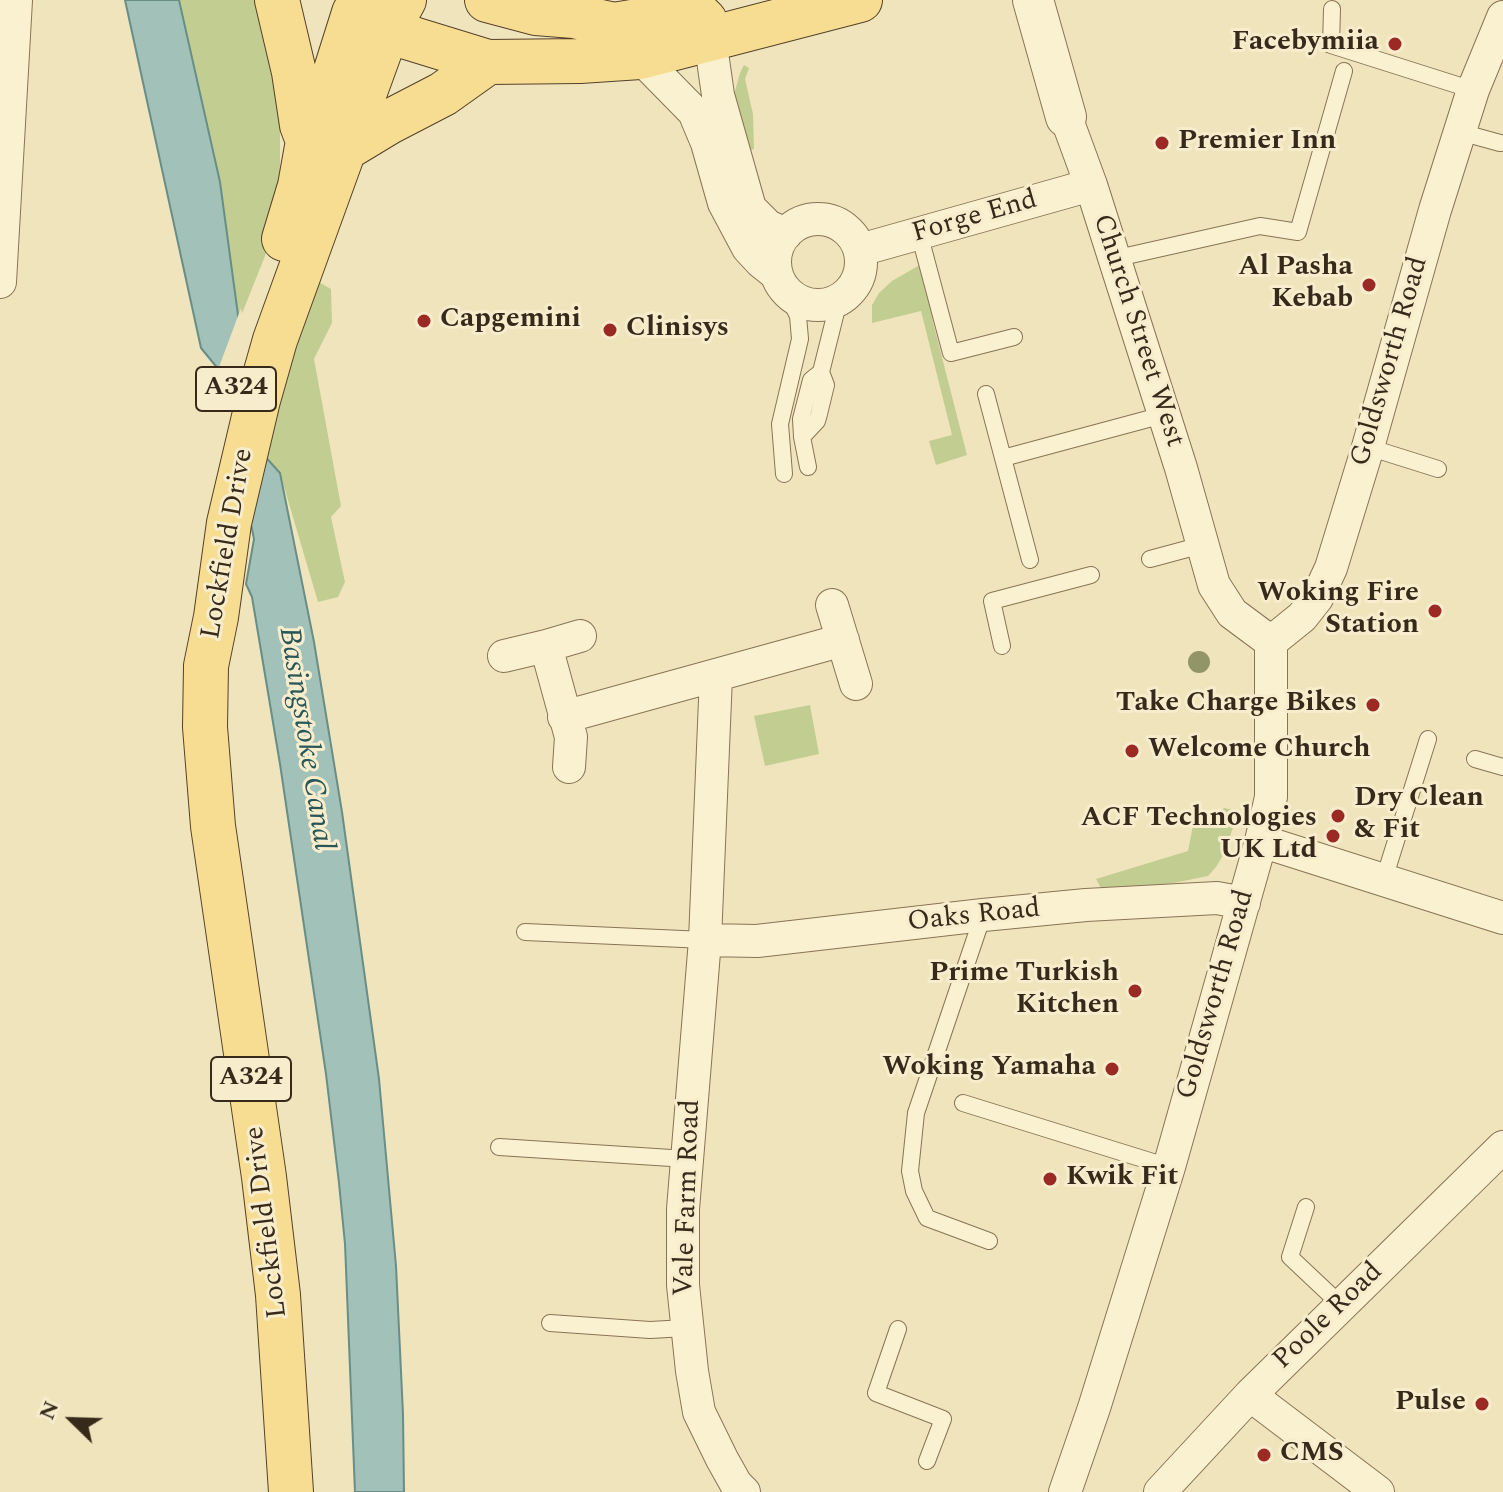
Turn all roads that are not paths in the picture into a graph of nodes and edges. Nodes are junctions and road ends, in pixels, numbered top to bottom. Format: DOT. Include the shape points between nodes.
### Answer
graph roads {
  1 [pos="16,0"];
  2 [pos="277,0"];
  3 [pos="487,0"];
  4 [pos="657,0"];
  5 [pos="860,0"];
  6 [pos="1033,0"];
  7 [pos="368,9"];
  8 [pos="1332,9"];
  9 [pos="574,16"];
  10 [pos="1503,17"];
  11 [pos="710,39"];
  12 [pos="640,57"];
  13 [pos="488,62"];
  14 [pos="1344,71"];
  15 [pos="1473,90"];
  16 [pos="1066,117"];
  17 [pos="1460,132"];
  18 [pos="1500,143"];
  19 [pos="327,145"];
  20 [pos="1091,185"];
  21 [pos="919,233"];
  22 [pos="786,234"];
  23 [pos="860,250"];
  24 [pos="1113,259"];
  25 [pos="0,282"];
  26 [pos="283,282"];
  27 [pos="781,282"];
  28 [pos="839,300"];
  29 [pos="1014,337"];
  30 [pos="986,394"];
  31 [pos="1163,415"];
  32 [pos="1368,447"];
  33 [pos="1003,458"];
  34 [pos="808,467"];
  35 [pos="1438,469"];
  36 [pos="784,474"];
  37 [pos="1202,545"];
  38 [pos="1150,559"];
  39 [pos="1030,560"];
  40 [pos="1091,575"];
  41 [pos="832,605"];
  42 [pos="580,636"];
  43 [pos="843,640"];
  44 [pos="1271,642"];
  45 [pos="546,646"];
  46 [pos="1002,646"];
  47 [pos="504,656"];
  48 [pos="206,666"];
  49 [pos="716,676"];
  50 [pos="856,684"];
  51 [pos="564,717"];
  52 [pos="1428,739"];
  53 [pos="1475,759"];
  54 [pos="569,767"];
  55 [pos="1503,767"];
  56 [pos="1261,841"];
  57 [pos="1384,879"];
  58 [pos="1244,903"];
  59 [pos="983,915"];
  60 [pos="1503,918"];
  61 [pos="525,932"];
  62 [pos="705,940"];
  63 [pos="963,1103"];
  64 [pos="499,1147"];
  65 [pos="1503,1147"];
  66 [pos="687,1159"];
  67 [pos="1169,1167"];
  68 [pos="1306,1207"];
  69 [pos="989,1241"];
  70 [pos="1341,1305"];
  71 [pos="550,1323"];
  72 [pos="686,1328"];
  73 [pos="898,1329"];
  74 [pos="1250,1395"];
  75 [pos="927,1461"];
  76 [pos="1069,1488"];
  77 [pos="738,1489"];
  78 [pos="291,1492"];
  79 [pos="1160,1492"];
  80 [pos="1378,1492"];
  1 -- 25 [label="street"];
  2 -- 19 [label="main road" via="302,125"];
  3 -- 9 [label="main road"];
  4 -- 9 [label="main road" via="607,14"];
  5 -- 11 [label="main road"];
  6 -- 16 [label="street, Church Street West"];
  7 -- 13 [label="main road"];
  7 -- 19 [label="main road, Lockfield Drive / A324"];
  8 -- 15 [label="lane" via="1331,45"];
  9 -- 11 [label="main road" via="614,25 693,14 705,21"];
  10 -- 15 [label="street, Goldsworth Road"];
  11 -- 12 [label="main road"];
  11 -- 22 [label="street" via="718,95 750,208 768,226"];
  12 -- 13 [label="main road"];
  12 -- 27 [label="street" via="694,112 724,203 748,248"];
  13 -- 19 [label="main road" via="443,94 389,122"];
  14 -- 24 [label="lane" via="1298,232 1260,226"];
  15 -- 17 [label="street, Goldsworth Road"];
  16 -- 20 [label="street, Church Street West"];
  17 -- 18 [label="lane"];
  17 -- 32 [label="street, Goldsworth Road"];
  19 -- 26 [label="main road, Lockfield Drive / A324"];
  20 -- 21 [label="street, Forge End"];
  20 -- 24 [label="street, Church Street West"];
  21 -- 23 [label="street, Forge End"];
  21 -- 29 [label="lane" via="951,353"];
  22 -- 23 [label="street" via="796,225 821,219 845,228"];
  22 -- 27 [label="street" via="776,253"];
  23 -- 28 [label="street" via="858,279"];
  24 -- 31 [label="street, Church Street West"];
  26 -- 48 [label="main road, Lockfield Drive / A324" via="275,340 229,523"];
  26 -- 48 [label="main road, Lockfield Drive / A324" via="251,336 205,505 192,630"];
  27 -- 28 [label="street" via="797,300 810,305"];
  27 -- 36 [label="lane" via="798,316 800,343 780,424"];
  28 -- 34 [label="lane" via="821,372 811,380 801,419"];
  30 -- 33 [label="lane"];
  31 -- 33 [label="lane"];
  31 -- 37 [label="street, Church Street West"];
  32 -- 35 [label="lane"];
  32 -- 44 [label="street, Goldsworth Road" via="1317,598"];
  33 -- 39 [label="lane"];
  37 -- 38 [label="lane"];
  37 -- 44 [label="street, Church Street West" via="1214,585 1232,613"];
  40 -- 46 [label="lane" via="992,601"];
  41 -- 43 [label="street"];
  42 -- 45 [label="street"];
  43 -- 49 [label="street"];
  43 -- 50 [label="street"];
  44 -- 56 [label="street, Goldsworth Road" via="1271,797"];
  45 -- 47 [label="street"];
  45 -- 51 [label="street"];
  48 -- 78 [label="main road, Lockfield Drive / A324" via="213,826 266,1192"];
  49 -- 51 [label="street"];
  49 -- 62 [label="street, Vale Farm Road"];
  51 -- 54 [label="street" via="571,737"];
  52 -- 57 [label="lane"];
  53 -- 55 [label="lane"];
  56 -- 57 [label="street"];
  56 -- 58 [label="street, Goldsworth Road"];
  57 -- 60 [label="street"];
  58 -- 59 [label="street, Oaks Road" via="1217,898"];
  58 -- 67 [label="street, Goldsworth Road"];
  59 -- 62 [label="street, Oaks Road" via="757,941"];
  59 -- 69 [label="lane" via="916,1113 910,1171 927,1218"];
  61 -- 62 [label="lane"];
  62 -- 66 [label="street, Vale Farm Road"];
  63 -- 67 [label="lane"];
  64 -- 66 [label="lane"];
  65 -- 70 [label="street, Poole Road"];
  66 -- 72 [label="street, Vale Farm Road" via="682,1247"];
  67 -- 76 [label="street, Goldsworth Road"];
  68 -- 70 [label="lane" via="1290,1257"];
  70 -- 74 [label="street, Poole Road"];
  71 -- 72 [label="lane"];
  72 -- 77 [label="street, Vale Farm Road" via="699,1412"];
  73 -- 75 [label="lane" via="876,1393 943,1419"];
  74 -- 79 [label="street, Poole Road"];
  74 -- 80 [label="street"];
}
